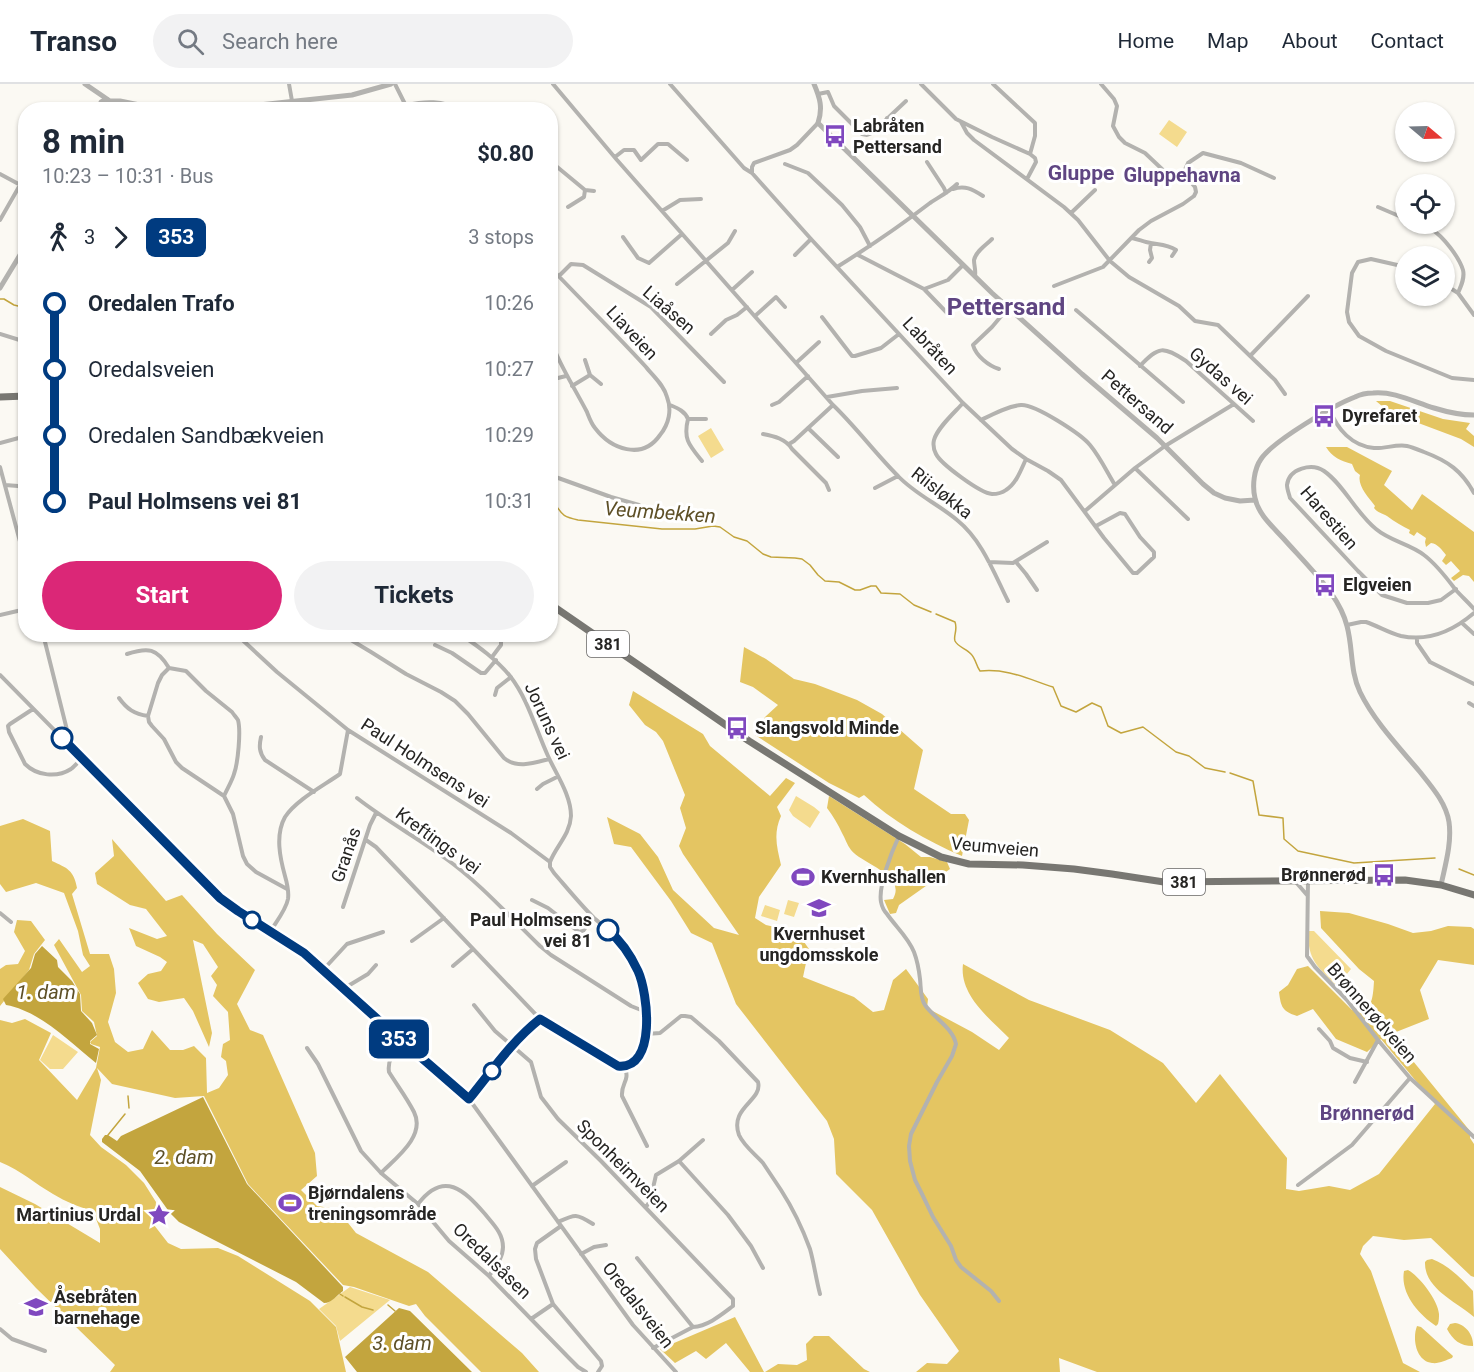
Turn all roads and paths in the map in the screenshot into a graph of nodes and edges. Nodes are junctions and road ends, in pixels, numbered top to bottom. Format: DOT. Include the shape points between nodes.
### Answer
graph roads {
  1 [pos="85,84"];
  2 [pos="289,84"];
  3 [pos="393,84"];
  4 [pos="553,84"];
  5 [pos="670,84"];
  6 [pos="814,84"];
  7 [pos="921,84"];
  8 [pos="993,84"];
  9 [pos="1101,84"];
  10 [pos="92,89"];
  11 [pos="818,94"];
  12 [pos="109,100"];
  13 [pos="906,101"];
  14 [pos="97,102"];
  15 [pos="103,102"];
  16 [pos="123,102"];
  17 [pos="288,102"];
  18 [pos="296,102"];
  19 [pos="404,102"];
  20 [pos="887,118"];
  21 [pos="961,122"];
  22 [pos="818,123"];
  23 [pos="898,127"];
  24 [pos="1030,154"];
  25 [pos="615,158"];
  26 [pos="687,160"];
  27 [pos="927,162"];
  28 [pos="785,164"];
  29 [pos="558,168"];
  30 [pos="752,173"];
  31 [pos="0,174"];
  32 [pos="1182,176"];
  33 [pos="1274,178"];
  34 [pos="1027,179"];
  35 [pos="957,184"];
  36 [pos="18,185"];
  37 [pos="18,189"];
  38 [pos="952,189"];
  39 [pos="585,190"];
  40 [pos="1095,190"];
  41 [pos="594,191"];
  42 [pos="946,193"];
  43 [pos="983,196"];
  44 [pos="702,199"];
  45 [pos="568,207"];
  46 [pos="1378,207"];
  47 [pos="662,211"];
  48 [pos="1071,213"];
  49 [pos="1395,214"];
  50 [pos="914,216"];
  51 [pos="0,220"];
  52 [pos="735,231"];
  53 [pos="682,234"];
  54 [pos="1436,234"];
  55 [pos="623,237"];
  56 [pos="1132,238"];
  57 [pos="811,239"];
  58 [pos="992,239"];
  59 [pos="1151,243"];
  60 [pos="870,246"];
  61 [pos="795,255"];
  62 [pos="858,255"];
  63 [pos="1172,256"];
  64 [pos="18,258"];
  65 [pos="706,261"];
  66 [pos="1110,261"];
  67 [pos="1149,262"];
  68 [pos="1395,264"];
  69 [pos="963,265"];
  70 [pos="837,267"];
  71 [pos="752,272"];
  72 [pos="559,276"];
  73 [pos="974,276"];
  74 [pos="677,284"];
  75 [pos="1,285"];
  76 [pos="1053,286"];
  77 [pos="924,289"];
  78 [pos="732,290"];
  79 [pos="1455,291"];
  80 [pos="1458,293"];
  81 [pos="1308,296"];
  82 [pos="747,307"];
  83 [pos="785,307"];
  84 [pos="1008,308"];
  85 [pos="1076,310"];
  86 [pos="949,315"];
  87 [pos="1474,315"];
  88 [pos="755,316"];
  89 [pos="822,317"];
  90 [pos="0,334"];
  91 [pos="711,334"];
  92 [pos="898,334"];
  93 [pos="18,340"];
  94 [pos="819,342"];
  95 [pos="1250,356"];
  96 [pos="558,358"];
  97 [pos="585,360"];
  98 [pos="796,363"];
  99 [pos="1140,366"];
  100 [pos="999,369"];
  101 [pos="590,375"];
  102 [pos="566,376"];
  103 [pos="808,376"];
  104 [pos="558,378"];
  105 [pos="1474,380"];
  106 [pos="724,382"];
  107 [pos="601,384"];
  108 [pos="572,386"];
  109 [pos="897,388"];
  110 [pos="1285,394"];
  111 [pos="18,396"];
  112 [pos="0,397"];
  113 [pos="827,398"];
  114 [pos="1183,402"];
  115 [pos="963,403"];
  116 [pos="1234,404"];
  117 [pos="670,405"];
  118 [pos="772,405"];
  119 [pos="833,405"];
  120 [pos="1330,410"];
  121 [pos="1474,415"];
  122 [pos="706,418"];
  123 [pos="688,419"];
  124 [pos="981,420"];
  125 [pos="1253,421"];
  126 [pos="808,428"];
  127 [pos="763,434"];
  128 [pos="18,438"];
  129 [pos="0,443"];
  130 [pos="789,444"];
  131 [pos="1165,446"];
  132 [pos="838,457"];
  133 [pos="1026,459"];
  134 [pos="702,461"];
  135 [pos="0,467"];
  136 [pos="1136,468"];
  137 [pos="898,476"];
  138 [pos="558,478"];
  139 [pos="5,485"];
  140 [pos="1115,485"];
  141 [pos="18,486"];
  142 [pos="875,488"];
  143 [pos="830,490"];
  144 [pos="1474,493"];
  145 [pos="1255,500"];
  146 [pos="639,505"];
  147 [pos="1085,511"];
  148 [pos="1188,519"];
  149 [pos="1096,526"];
  150 [pos="18,534"];
  151 [pos="1047,542"];
  152 [pos="989,562"];
  153 [pos="1016,562"];
  154 [pos="1456,589"];
  155 [pos="1037,590"];
  156 [pos="1008,601"];
  157 [pos="558,610"];
  158 [pos="18,611"];
  159 [pos="1474,611"];
  160 [pos="0,615"];
  161 [pos="1462,623"];
  162 [pos="1347,625"];
  163 [pos="1474,634"];
  164 [pos="1417,638"];
  165 [pos="45,642"];
  166 [pos="245,642"];
  167 [pos="355,642"];
  168 [pos="471,642"];
  169 [pos="501,642"];
  170 [pos="435,645"];
  171 [pos="127,654"];
  172 [pos="494,659"];
  173 [pos="169,668"];
  174 [pos="0,675"];
  175 [pos="511,677"];
  176 [pos="1474,684"];
  177 [pos="495,695"];
  178 [pos="119,698"];
  179 [pos="33,709"];
  180 [pos="148,716"];
  181 [pos="348,730"];
  182 [pos="261,737"];
  183 [pos="64,741"];
  184 [pos="82,758"];
  185 [pos="549,759"];
  186 [pos="557,777"];
  187 [pos="537,789"];
  188 [pos="314,792"];
  189 [pos="224,796"];
  190 [pos="357,798"];
  191 [pos="376,813"];
  192 [pos="899,836"];
  193 [pos="366,840"];
  194 [pos="550,862"];
  195 [pos="1294,880"];
  196 [pos="1308,880"];
  197 [pos="1441,885"];
  198 [pos="287,889"];
  199 [pos="1307,895"];
  200 [pos="1474,895"];
  201 [pos="532,900"];
  202 [pos="343,907"];
  203 [pos="0,913"];
  204 [pos="593,917"];
  205 [pos="444,918"];
  206 [pos="11,922"];
  207 [pos="270,932"];
  208 [pos="383,932"];
  209 [pos="412,941"];
  210 [pos="472,949"];
  211 [pos="376,965"];
  212 [pos="453,966"];
  213 [pos="323,970"];
  214 [pos="343,989"];
  215 [pos="474,1005"];
  216 [pos="646,1012"];
  217 [pos="540,1019"];
  218 [pos="1319,1029"];
  219 [pos="646,1034"];
  220 [pos="1378,1040"];
  221 [pos="403,1042"];
  222 [pos="513,1046"];
  223 [pos="307,1048"];
  224 [pos="1367,1062"];
  225 [pos="625,1067"];
  226 [pos="1410,1078"];
  227 [pos="1354,1082"];
  228 [pos="469,1099"];
  229 [pos="1474,1137"];
  230 [pos="704,1140"];
  231 [pos="647,1146"];
  232 [pos="680,1161"];
  233 [pos="566,1162"];
  234 [pos="381,1173"];
  235 [pos="1298,1185"];
  236 [pos="532,1186"];
  237 [pos="418,1204"];
  238 [pos="646,1207"];
  239 [pos="559,1224"];
  240 [pos="593,1224"];
  241 [pos="606,1245"];
  242 [pos="581,1254"];
  243 [pos="637,1258"];
  244 [pos="763,1268"];
  245 [pos="489,1276"];
  246 [pos="820,1294"];
  247 [pos="999,1301"];
  248 [pos="553,1304"];
  249 [pos="531,1319"];
  250 [pos="693,1327"];
  251 [pos="0,1329"];
  252 [pos="653,1348"];
  253 [pos="45,1351"];
  254 [pos="586,1372"];
  255 [pos="598,1372"];
  256 [pos="676,1372"];
  1 -- 10 [label="street"];
  2 -- 17 [label="street"];
  3 -- 18 [label="street" via="352,95"];
  3 -- 19 [label="street"];
  4 -- 25 [label="street, Riisløkka"];
  5 -- 30 [label="street, Labråten"];
  6 -- 11 [label="street"];
  7 -- 21 [label="street"];
  8 -- 24 [label="street" via="1035,123"];
  9 -- 32 [label="street" via="1117,106 1113,126 1119,137 1164,170"];
  10 -- 12 [label="street"];
  10 -- 14 [label="street"];
  11 -- 20 [label="street" via="829,93 834,106 864,135 872,133"];
  11 -- 22 [label="street"];
  12 -- 15 [label="street"];
  12 -- 16 [label="street"];
  13 -- 20 [label="street"];
  20 -- 23 [label="street"];
  21 -- 24 [label="street"];
  21 -- 34 [label="street" via="974,140"];
  22 -- 30 [label="street" via="785,153 753,163"];
  22 -- 50 [label="street, Pettersand"];
  24 -- 34 [label="street" via="1036,162"];
  25 -- 26 [label="street" via="624,150 634,150 641,160 658,144 668,144"];
  25 -- 47 [label="street, Riisløkka"];
  27 -- 42 [label="street"];
  28 -- 60 [label="street" via="808,173 842,205"];
  29 -- 39 [label="street"];
  30 -- 57 [label="street, Labråten"];
  31 -- 36 [label="street"];
  32 -- 33 [label="street" via="1188,163 1203,153"];
  32 -- 56 [label="street" via="1195,187 1194,196 1151,221"];
  34 -- 48 [label="street"];
  35 -- 38 [label="street"];
  37 -- 51 [label="street"];
  38 -- 42 [label="street"];
  38 -- 43 [label="street" via="966,187"];
  39 -- 41 [label="street"];
  39 -- 45 [label="street" via="584,197"];
  40 -- 48 [label="street"];
  42 -- 50 [label="street"];
  44 -- 47 [label="street" via="680,200"];
  46 -- 49 [label="street"];
  47 -- 53 [label="street, Riisløkka"];
  48 -- 66 [label="street"];
  50 -- 60 [label="street"];
  50 -- 69 [label="street, Pettersand"];
  52 -- 65 [label="street" via="728,243"];
  53 -- 55 [label="street" via="649,263 638,258"];
  53 -- 65 [label="street, Riisløkka"];
  54 -- 80 [label="street" via="1464,272"];
  56 -- 59 [label="street"];
  56 -- 66 [label="street"];
  57 -- 61 [label="street"];
  57 -- 70 [label="street, Labråten"];
  58 -- 73 [label="street" via="975,257"];
  59 -- 63 [label="street" via="1174,248"];
  59 -- 67 [label="street"];
  60 -- 62 [label="street"];
  62 -- 70 [label="street"];
  62 -- 77 [label="street"];
  64 -- 75 [label="street"];
  65 -- 74 [label="street"];
  65 -- 78 [label="street, Riisløkka"];
  66 -- 76 [label="street"];
  66 -- 95 [label="street" via="1195,321 1218,325"];
  68 -- 105 [label="street" via="1371,259 1358,262 1352,273 1349,322 1359,336 1386,351 1452,378"];
  69 -- 73 [label="street, Pettersand"];
  69 -- 77 [label="street" via="948,280"];
  70 -- 92 [label="street, Labråten"];
  71 -- 78 [label="street"];
  72 -- 106 [label="street, Liaåsen" via="571,264 583,265 651,307"];
  72 -- 117 [label="street, Liaveien" via="662,386"];
  73 -- 84 [label="street, Pettersand"];
  77 -- 86 [label="street"];
  78 -- 82 [label="street, Riisløkka"];
  79 -- 80 [label="street"];
  80 -- 87 [label="street"];
  81 -- 95 [label="street"];
  82 -- 88 [label="street, Riisløkka"];
  82 -- 91 [label="street"];
  83 -- 88 [label="street" via="776,297"];
  84 -- 100 [label="street" via="973,345 990,365"];
  84 -- 131 [label="street, Pettersand"];
  85 -- 99 [label="street"];
  88 -- 98 [label="street, Riisløkka"];
  89 -- 92 [label="street" via="852,356 881,348"];
  90 -- 93 [label="street"];
  92 -- 115 [label="street, Labråten"];
  94 -- 98 [label="street"];
  95 -- 110 [label="street"];
  96 -- 102 [label="street"];
  97 -- 101 [label="street"];
  98 -- 103 [label="street, Riisløkka"];
  99 -- 114 [label="street"];
  99 -- 116 [label="street, Gydas vei" via="1157,351 1171,352"];
  101 -- 107 [label="street"];
  101 -- 108 [label="street"];
  102 -- 104 [label="street"];
  102 -- 108 [label="street"];
  103 -- 113 [label="street, Riisløkka"];
  103 -- 118 [label="street"];
  108 -- 117 [label="street" via="593,426 623,449 642,450 657,439 666,428"];
  109 -- 113 [label="street"];
  111 -- 112 [label="main road"];
  113 -- 119 [label="street, Riisløkka"];
  115 -- 124 [label="street, Labråten"];
  115 -- 133 [label="street" via="935,437 934,450 943,462 981,490 995,494 1011,486"];
  116 -- 125 [label="street, Gydas vei"];
  116 -- 131 [label="street"];
  117 -- 123 [label="street, Liaveien"];
  119 -- 126 [label="street"];
  119 -- 137 [label="street, Riisløkka"];
  120 -- 121 [label="street" via="1353,397 1375,392"];
  120 -- 144 [label="street" via="1339,428 1356,444 1374,448 1406,446 1441,459 1455,467"];
  120 -- 145 [label="street" via="1262,457 1256,472"];
  122 -- 123 [label="street"];
  123 -- 134 [label="street" via="686,436"];
  124 -- 133 [label="street, Labråten"];
  124 -- 140 [label="street" via="1015,406 1034,408 1088,443"];
  126 -- 130 [label="street"];
  126 -- 132 [label="street"];
  127 -- 130 [label="street"];
  128 -- 129 [label="street"];
  130 -- 143 [label="street"];
  131 -- 136 [label="street"];
  131 -- 145 [label="street, Pettersand" via="1214,493 1234,500"];
  133 -- 147 [label="street, Labråten" via="1061,480"];
  135 -- 139 [label="street"];
  136 -- 140 [label="street"];
  136 -- 148 [label="street"];
  137 -- 142 [label="street, Riisløkka"];
  137 -- 152 [label="street, Riisløkka" via="964,525"];
  138 -- 146 [label="street"];
  139 -- 141 [label="street"];
  139 -- 150 [label="street"];
  140 -- 147 [label="street"];
  145 -- 162 [label="street" via="1263,515 1332,595"];
  147 -- 149 [label="street, Labråten"];
  149 -- 149 [label="street, Labråten" via="1134,574 1154,557 1125,514"];
  151 -- 153 [label="street"];
  152 -- 153 [label="street"];
  152 -- 156 [label="street, Riisløkka"];
  153 -- 155 [label="street"];
  154 -- 154 [label="street, Harestien" via="1423,554 1366,521 1322,470 1303,468 1290,477 1290,498 1382,595 1407,603 1428,603 1441,600"];
  154 -- 159 [label="street, Harestien"];
  157 -- 192 [label="main road, Veumveien / 381" via="749,741"];
  158 -- 160 [label="street"];
  159 -- 161 [label="street"];
  161 -- 163 [label="street"];
  161 -- 164 [label="street" via="1447,632"];
  162 -- 164 [label="street" via="1366,622 1400,636"];
  162 -- 197 [label="street" via="1360,691 1431,785 1446,812 1449,837"];
  164 -- 176 [label="street" via="1430,662"];
  165 -- 183 [label="street" via="67,730"];
  166 -- 181 [label="street, Paul Holmsens vei"];
  167 -- 185 [label="street" via="447,696 510,762 527,764"];
  168 -- 172 [label="street, Joruns vei"];
  169 -- 172 [label="street"];
  170 -- 172 [label="street" via="481,674"];
  171 -- 173 [label="street" via="152,651"];
  172 -- 175 [label="street, Joruns vei"];
  173 -- 180 [label="street" via="158,683"];
  173 -- 189 [label="street" via="186,671 238,721 234,774"];
  174 -- 179 [label="street, Oredalsveien"];
  175 -- 177 [label="street, Joruns vei" via="497,688"];
  175 -- 185 [label="street, Joruns vei"];
  178 -- 180 [label="street" via="128,710"];
  179 -- 183 [label="street, Oredalsveien"];
  179 -- 184 [label="street" via="8,726 25,764 40,773 59,773 74,767"];
  180 -- 189 [label="street" via="176,762"];
  181 -- 188 [label="street" via="340,774"];
  181 -- 194 [label="street, Paul Holmsens vei"];
  182 -- 188 [label="street" via="259,744 265,760"];
  183 -- 184 [label="street, Oredalsveien"];
  184 -- 207 [label="street, Oredalsveien" via="220,898"];
  185 -- 186 [label="street, Joruns vei"];
  186 -- 187 [label="street, Joruns vei"];
  186 -- 194 [label="street, Joruns vei" via="571,817 565,838"];
  188 -- 198 [label="street" via="291,810 282,825 279,850"];
  189 -- 198 [label="street" via="247,864"];
  190 -- 191 [label="street, Kreftings vei"];
  191 -- 193 [label="street, Granås"];
  191 -- 216 [label="street, Kreftings vei" via="472,880 551,955"];
  192 -- 195 [label="main road, Veumveien / 381" via="940,857 969,864 1074,869 1164,882"];
  192 -- 247 [label="street" via="890,855 881,904 913,950 924,1004 956,1044 911,1134 911,1166 956,1260"];
  193 -- 202 [label="street, Granås"];
  193 -- 205 [label="street"];
  194 -- 204 [label="street, Paul Holmsens vei" via="554,873"];
  195 -- 196 [label="main road, Veumveien / 381"];
  195 -- 199 [label="street"];
  196 -- 197 [label="main road, Veumveien / 381" via="1394,879"];
  196 -- 199 [label="street, Brønnerødveien"];
  197 -- 200 [label="main road, Veumveien / 381"];
  198 -- 207 [label="street" via="288,901"];
  199 -- 220 [label="street, Brønnerødveien" via="1307,956"];
  201 -- 204 [label="street" via="579,932"];
  203 -- 206 [label="street"];
  204 -- 216 [label="street, Paul Holmsens vei" via="631,957 639,972"];
  205 -- 209 [label="street"];
  205 -- 210 [label="street"];
  207 -- 213 [label="street, Oredalsveien"];
  208 -- 213 [label="street" via="347,945"];
  210 -- 212 [label="street"];
  210 -- 217 [label="street"];
  211 -- 214 [label="street"];
  213 -- 214 [label="street, Oredalsveien"];
  214 -- 221 [label="street, Oredalsveien"];
  215 -- 222 [label="street, Sponheimveien"];
  216 -- 219 [label="street, Paul Holmsens vei"];
  217 -- 222 [label="street"];
  217 -- 225 [label="street" via="611,1063"];
  218 -- 224 [label="street" via="1333,1048"];
  219 -- 225 [label="street, Paul Holmsens vei" via="639,1055"];
  219 -- 246 [label="street" via="660,1033 681,1016 691,1017 758,1082 758,1093 738,1118 740,1136 783,1193 805,1236"];
  220 -- 224 [label="street"];
  220 -- 226 [label="street, Brønnerødveien"];
  221 -- 228 [label="street, Oredalsveien"];
  221 -- 234 [label="street" via="390,1060 389,1072 415,1113 417,1124 409,1143"];
  222 -- 228 [label="street"];
  222 -- 238 [label="street, Sponheimveien" via="531,1062 541,1097 558,1119"];
  223 -- 234 [label="street, Oredalsåsen" via="361,1151"];
  224 -- 227 [label="street"];
  225 -- 231 [label="street" via="627,1079 622,1096"];
  226 -- 229 [label="street, Brønnerødveien"];
  226 -- 235 [label="street" via="1352,1145"];
  228 -- 236 [label="street, Oredalsveien"];
  230 -- 232 [label="street"];
  232 -- 238 [label="street" via="656,1174"];
  232 -- 244 [label="street" via="728,1215"];
  233 -- 236 [label="street"];
  234 -- 237 [label="street, Oredalsåsen"];
  236 -- 239 [label="street, Oredalsveien"];
  237 -- 245 [label="street, Oredalsåsen" via="449,1241"];
  237 -- 245 [label="street" via="436,1188 447,1185 471,1199 501,1235 503,1252"];
  238 -- 250 [label="street, Sponheimveien" via="733,1299 733,1306 718,1317"];
  239 -- 240 [label="street" via="575,1215"];
  239 -- 242 [label="street, Oredalsveien"];
  239 -- 248 [label="street, Oredalsåsen" via="535,1249"];
  241 -- 242 [label="street, Oredalsveien"];
  242 -- 252 [label="street, Oredalsveien"];
  243 -- 250 [label="street"];
  245 -- 249 [label="street, Oredalsåsen"];
  248 -- 249 [label="street, Oredalsåsen"];
  248 -- 255 [label="street, Oredalsåsen" via="601,1360"];
  249 -- 254 [label="street, Oredalsåsen"];
  250 -- 252 [label="street"];
  251 -- 253 [label="street" via="12,1339"];
  252 -- 256 [label="street, Oredalsveien"];
}
